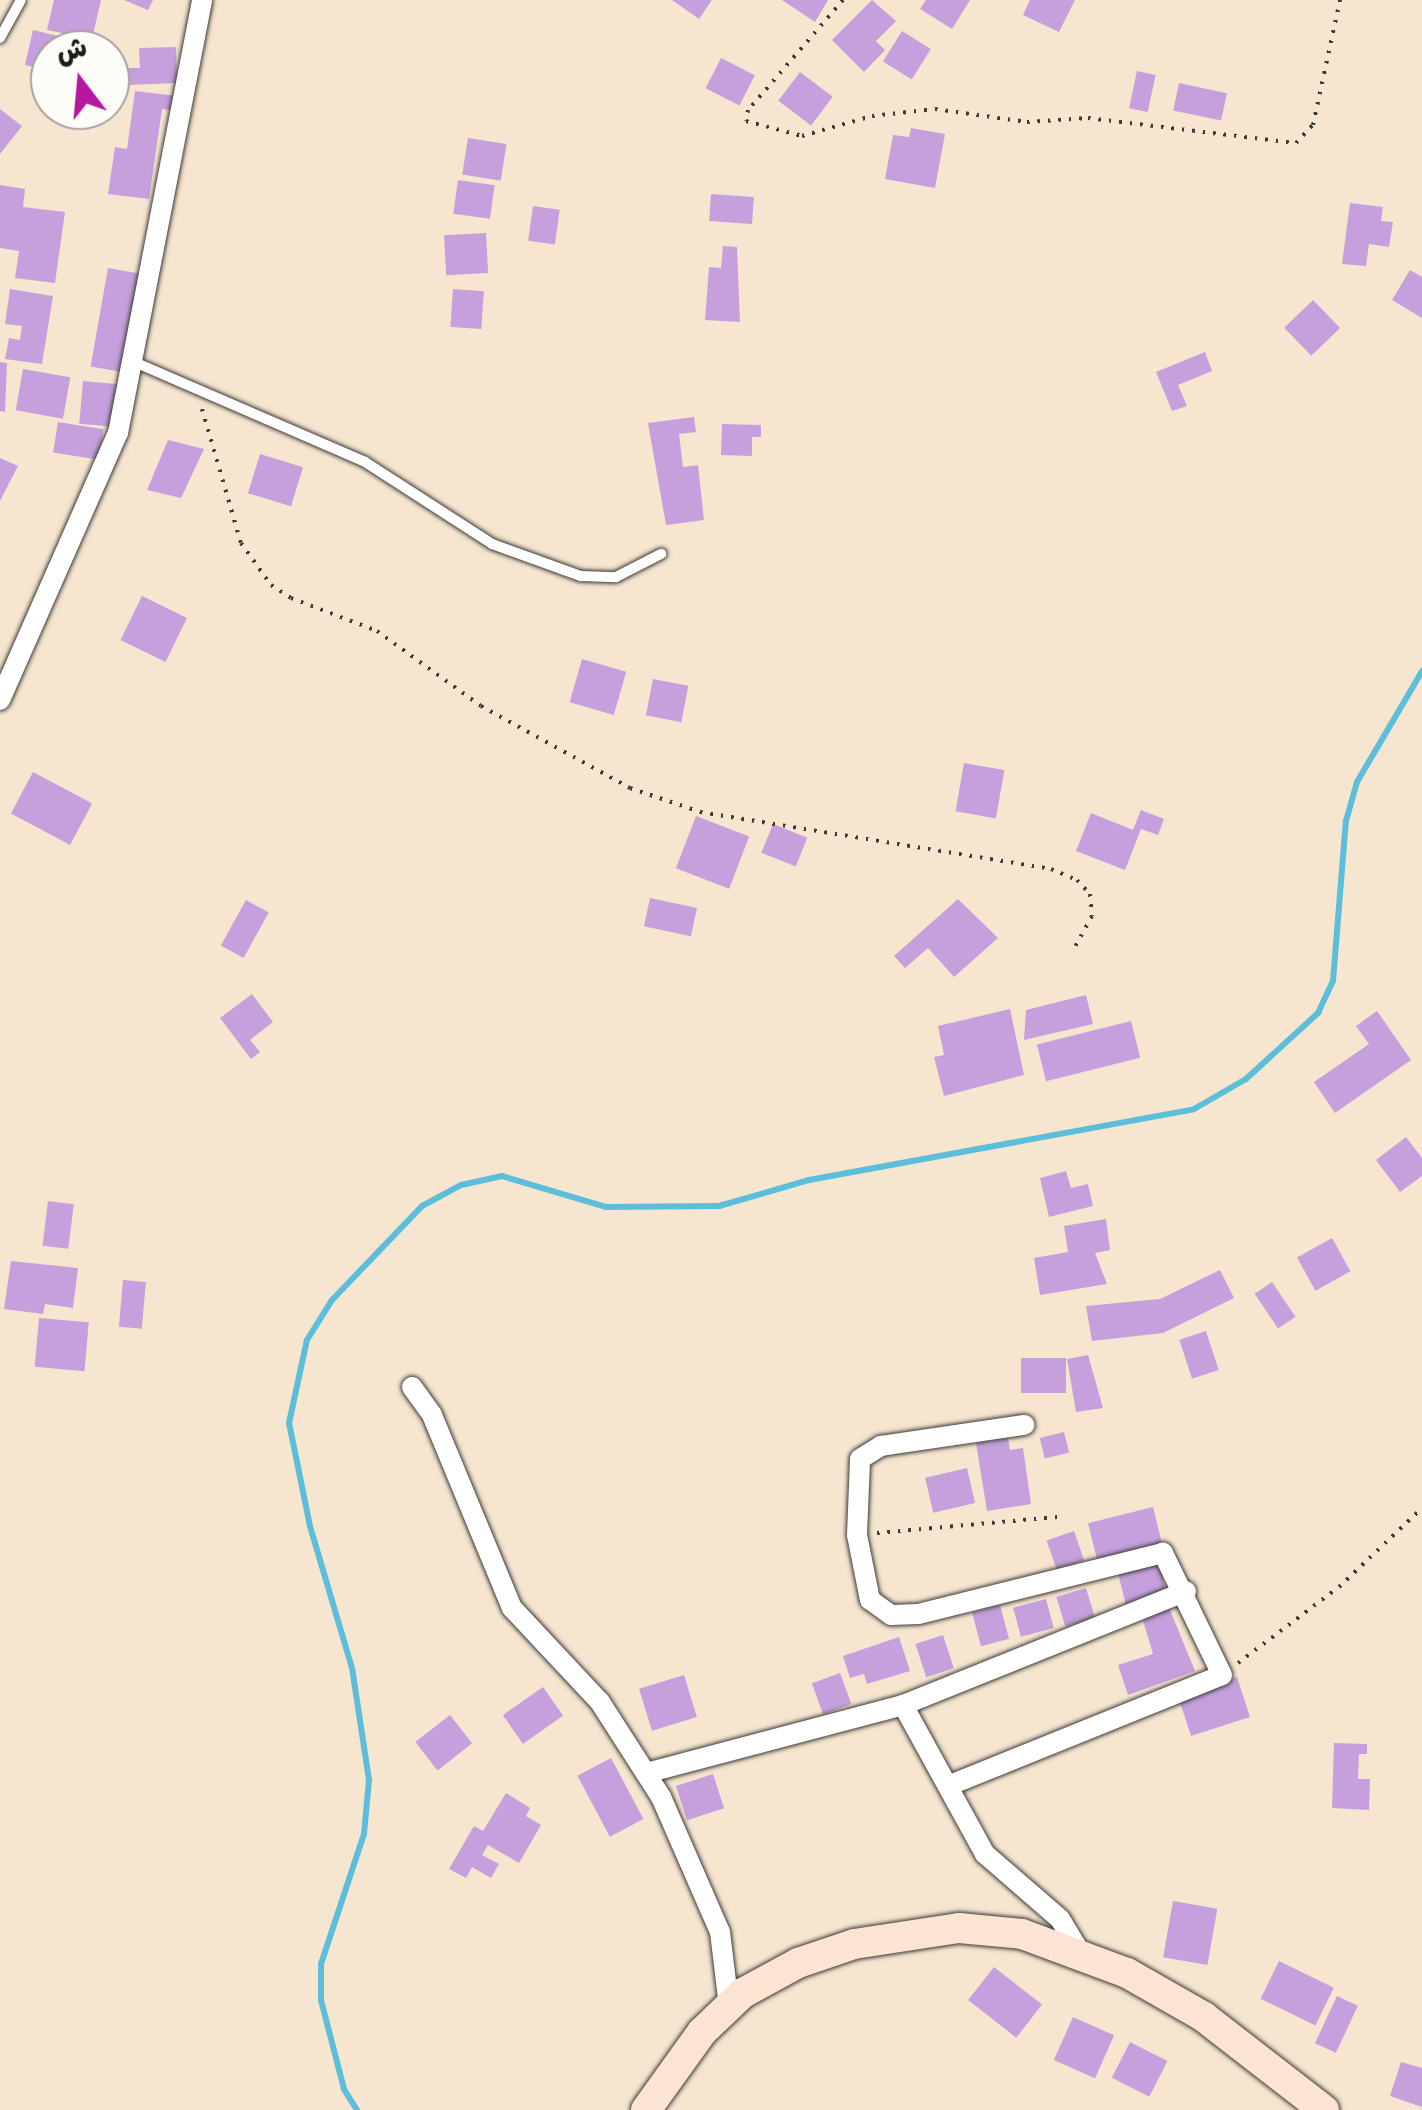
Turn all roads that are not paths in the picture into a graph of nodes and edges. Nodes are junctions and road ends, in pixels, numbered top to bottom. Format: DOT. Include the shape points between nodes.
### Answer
graph roads {
  1 [pos="21,0"];
  2 [pos="202,0"];
  3 [pos="0,38"];
  4 [pos="132,361"];
  5 [pos="662,554"];
  6 [pos="0,700"];
  7 [pos="412,1387"];
  8 [pos="1024,1425"];
  9 [pos="1186,1591"];
  10 [pos="903,1705"];
  11 [pos="646,1773"];
  12 [pos="950,1784"];
  13 [pos="1081,1954"];
  14 [pos="729,2006"];
  15 [pos="646,2110"];
  16 [pos="1324,2110"];
  1 -- 3 [label="lane"];
  2 -- 4 [label="street"];
  4 -- 5 [label="lane" via="364,462 474,538 581,576 616,576"];
  4 -- 6 [label="street" via="118,433"];
  7 -- 11 [label="street" via="432,1415 512,1608 589,1688"];
  8 -- 9 [label="street" via="868,1452 856,1470 857,1535 863,1588 879,1608 896,1616 1026,1590 1157,1552 1169,1558"];
  9 -- 10 [label="street"];
  9 -- 12 [label="street" via="1222,1675"];
  10 -- 11 [label="street"];
  10 -- 12 [label="street"];
  11 -- 14 [label="street" via="720,1932"];
  12 -- 13 [label="street" via="985,1854 1060,1919"];
  13 -- 14 [label="street" via="1022,1934 904,1932 798,1962"];
  13 -- 16 [label="street" via="1204,2017"];
  14 -- 15 [label="street"];
}
